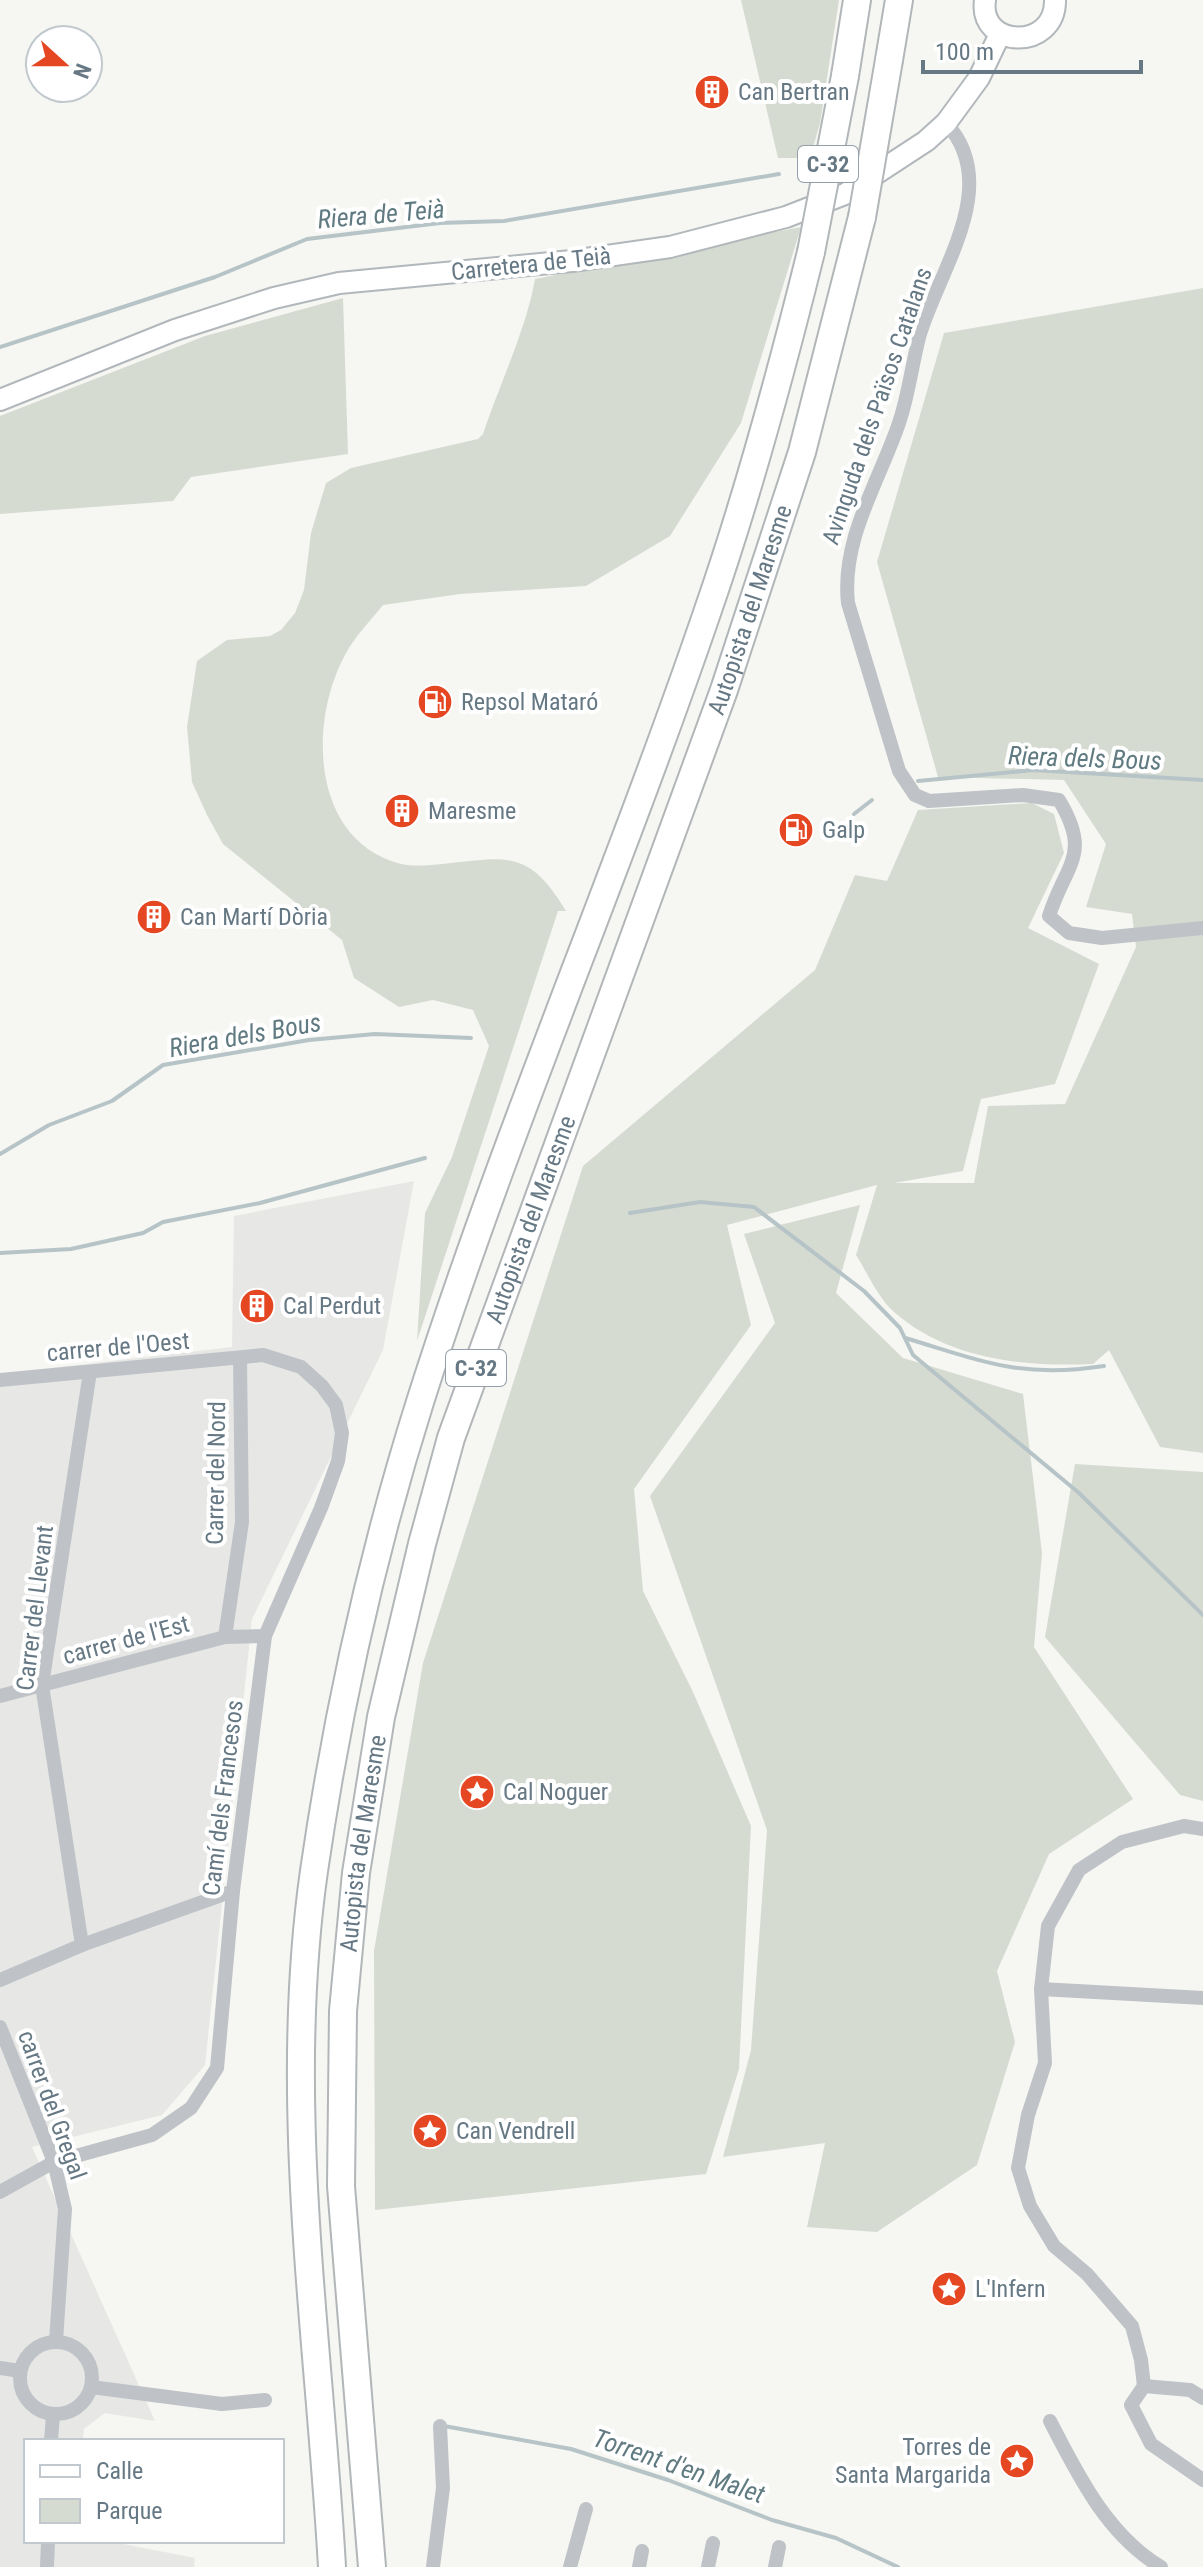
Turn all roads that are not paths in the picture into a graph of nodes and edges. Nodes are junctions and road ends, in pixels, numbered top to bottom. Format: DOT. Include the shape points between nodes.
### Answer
graph roads {
  1 [pos="857,0"];
  2 [pos="899,0"];
  3 [pos="985,0"];
  4 [pos="1055,0"];
  5 [pos="1000,34"];
  6 [pos="946,123"];
  7 [pos="0,400"];
  8 [pos="1203,928"];
  9 [pos="240,1358"];
  10 [pos="90,1372"];
  11 [pos="0,1380"];
  12 [pos="265,1636"];
  13 [pos="225,1637"];
  14 [pos="42,1685"];
  15 [pos="0,1696"];
  16 [pos="1203,1829"];
  17 [pos="233,1891"];
  18 [pos="82,1945"];
  19 [pos="0,1980"];
  20 [pos="1041,1989"];
  21 [pos="1201,1999"];
  22 [pos="0,2027"];
  23 [pos="54,2162"];
  24 [pos="0,2192"];
  25 [pos="56,2341"];
  26 [pos="0,2368"];
  27 [pos="20,2371"];
  28 [pos="1144,2386"];
  29 [pos="91,2387"];
  30 [pos="1203,2398"];
  31 [pos="265,2400"];
  32 [pos="53,2415"];
  33 [pos="1050,2421"];
  34 [pos="440,2426"];
  35 [pos="51,2439"];
  36 [pos="1203,2480"];
  37 [pos="586,2509"];
  38 [pos="48,2543"];
  39 [pos="713,2543"];
  40 [pos="779,2547"];
  41 [pos="642,2551"];
  42 [pos="47,2567"];
  43 [pos="332,2567"];
  44 [pos="372,2567"];
  45 [pos="433,2567"];
  46 [pos="570,2567"];
  47 [pos="639,2567"];
  48 [pos="708,2567"];
  49 [pos="775,2567"];
  50 [pos="1161,2567"];
  1 -- 43 [label="highway, Autopista del Maresme / C-32, bridge" via="811,252 765,435 707,613 420,1404 341,1713 314,1876 301,2041 303,2184"];
  2 -- 44 [label="highway, Autopista del Maresme / C-32, bridge" via="862,217 802,452 724,690 451,1438 381,1717 356,1873 346,1980 341,2186"];
  3 -- 5 [label="street" via="987,19"];
  4 -- 5 [label="street" via="1053,16 1041,31 1023,39"];
  5 -- 6 [label="street, Carretera de Teià" via="979,78"];
  6 -- 7 [label="street, Carretera de Teià" via="845,194 745,230 572,261 339,283 175,330"];
  6 -- 8 [label="street, Avinguda dels Països Catalans" via="963,148 971,179 958,239 921,333 906,400 852,541 845,576 848,603 899,771 915,795 929,801 1023,795 1059,800 1074,825 1077,849 1049,916 1069,933 1102,938"];
  9 -- 10 [label="street, carrer de l'Oest"];
  9 -- 12 [label="street, Camí dels Francesos" via="263,1355 301,1367 336,1405 342,1433 321,1508"];
  9 -- 13 [label="street, Carrer del Nord" via="242,1522"];
  10 -- 11 [label="street, carrer de l'Oest"];
  10 -- 14 [label="street, Carrer del Llevant"];
  12 -- 13 [label="street, carrer de l'Est"];
  12 -- 17 [label="street, Camí dels Francesos"];
  13 -- 14 [label="street, carrer de l'Est"];
  14 -- 15 [label="street, carrer de l'Est"];
  14 -- 18 [label="street, Carrer del Llevant"];
  16 -- 20 [label="street" via="1184,1826 1122,1842 1079,1870 1048,1926"];
  17 -- 18 [label="street"];
  17 -- 23 [label="street, Camí dels Francesos" via="217,2068 191,2108 152,2135"];
  18 -- 19 [label="street"];
  20 -- 21 [label="street"];
  20 -- 28 [label="street" via="1045,2063 1018,2168 1030,2206 1054,2246 1087,2274 1132,2326"];
  22 -- 23 [label="street, carrer del Gregal"];
  23 -- 24 [label="street, Camí dels Francesos"];
  23 -- 25 [label="street, carrer del Gregal" via="65,2209"];
  25 -- 27 [label="street" via="33,2349"];
  25 -- 29 [label="street" via="85,2355 92,2370"];
  26 -- 27 [label="street"];
  27 -- 32 [label="street" via="23,2395 41,2412"];
  28 -- 30 [label="street" via="1190,2390"];
  28 -- 36 [label="street" via="1131,2405 1151,2444"];
  29 -- 31 [label="street" via="222,2404"];
  29 -- 32 [label="street" via="77,2408"];
  32 -- 35 [label="street"];
  33 -- 50 [label="street" via="1075,2470 1118,2533"];
  34 -- 45 [label="street" via="443,2488"];
  37 -- 46 [label="street"];
  38 -- 42 [label="street"];
  39 -- 48 [label="street"];
  40 -- 49 [label="street"];
  41 -- 47 [label="street"];
}
